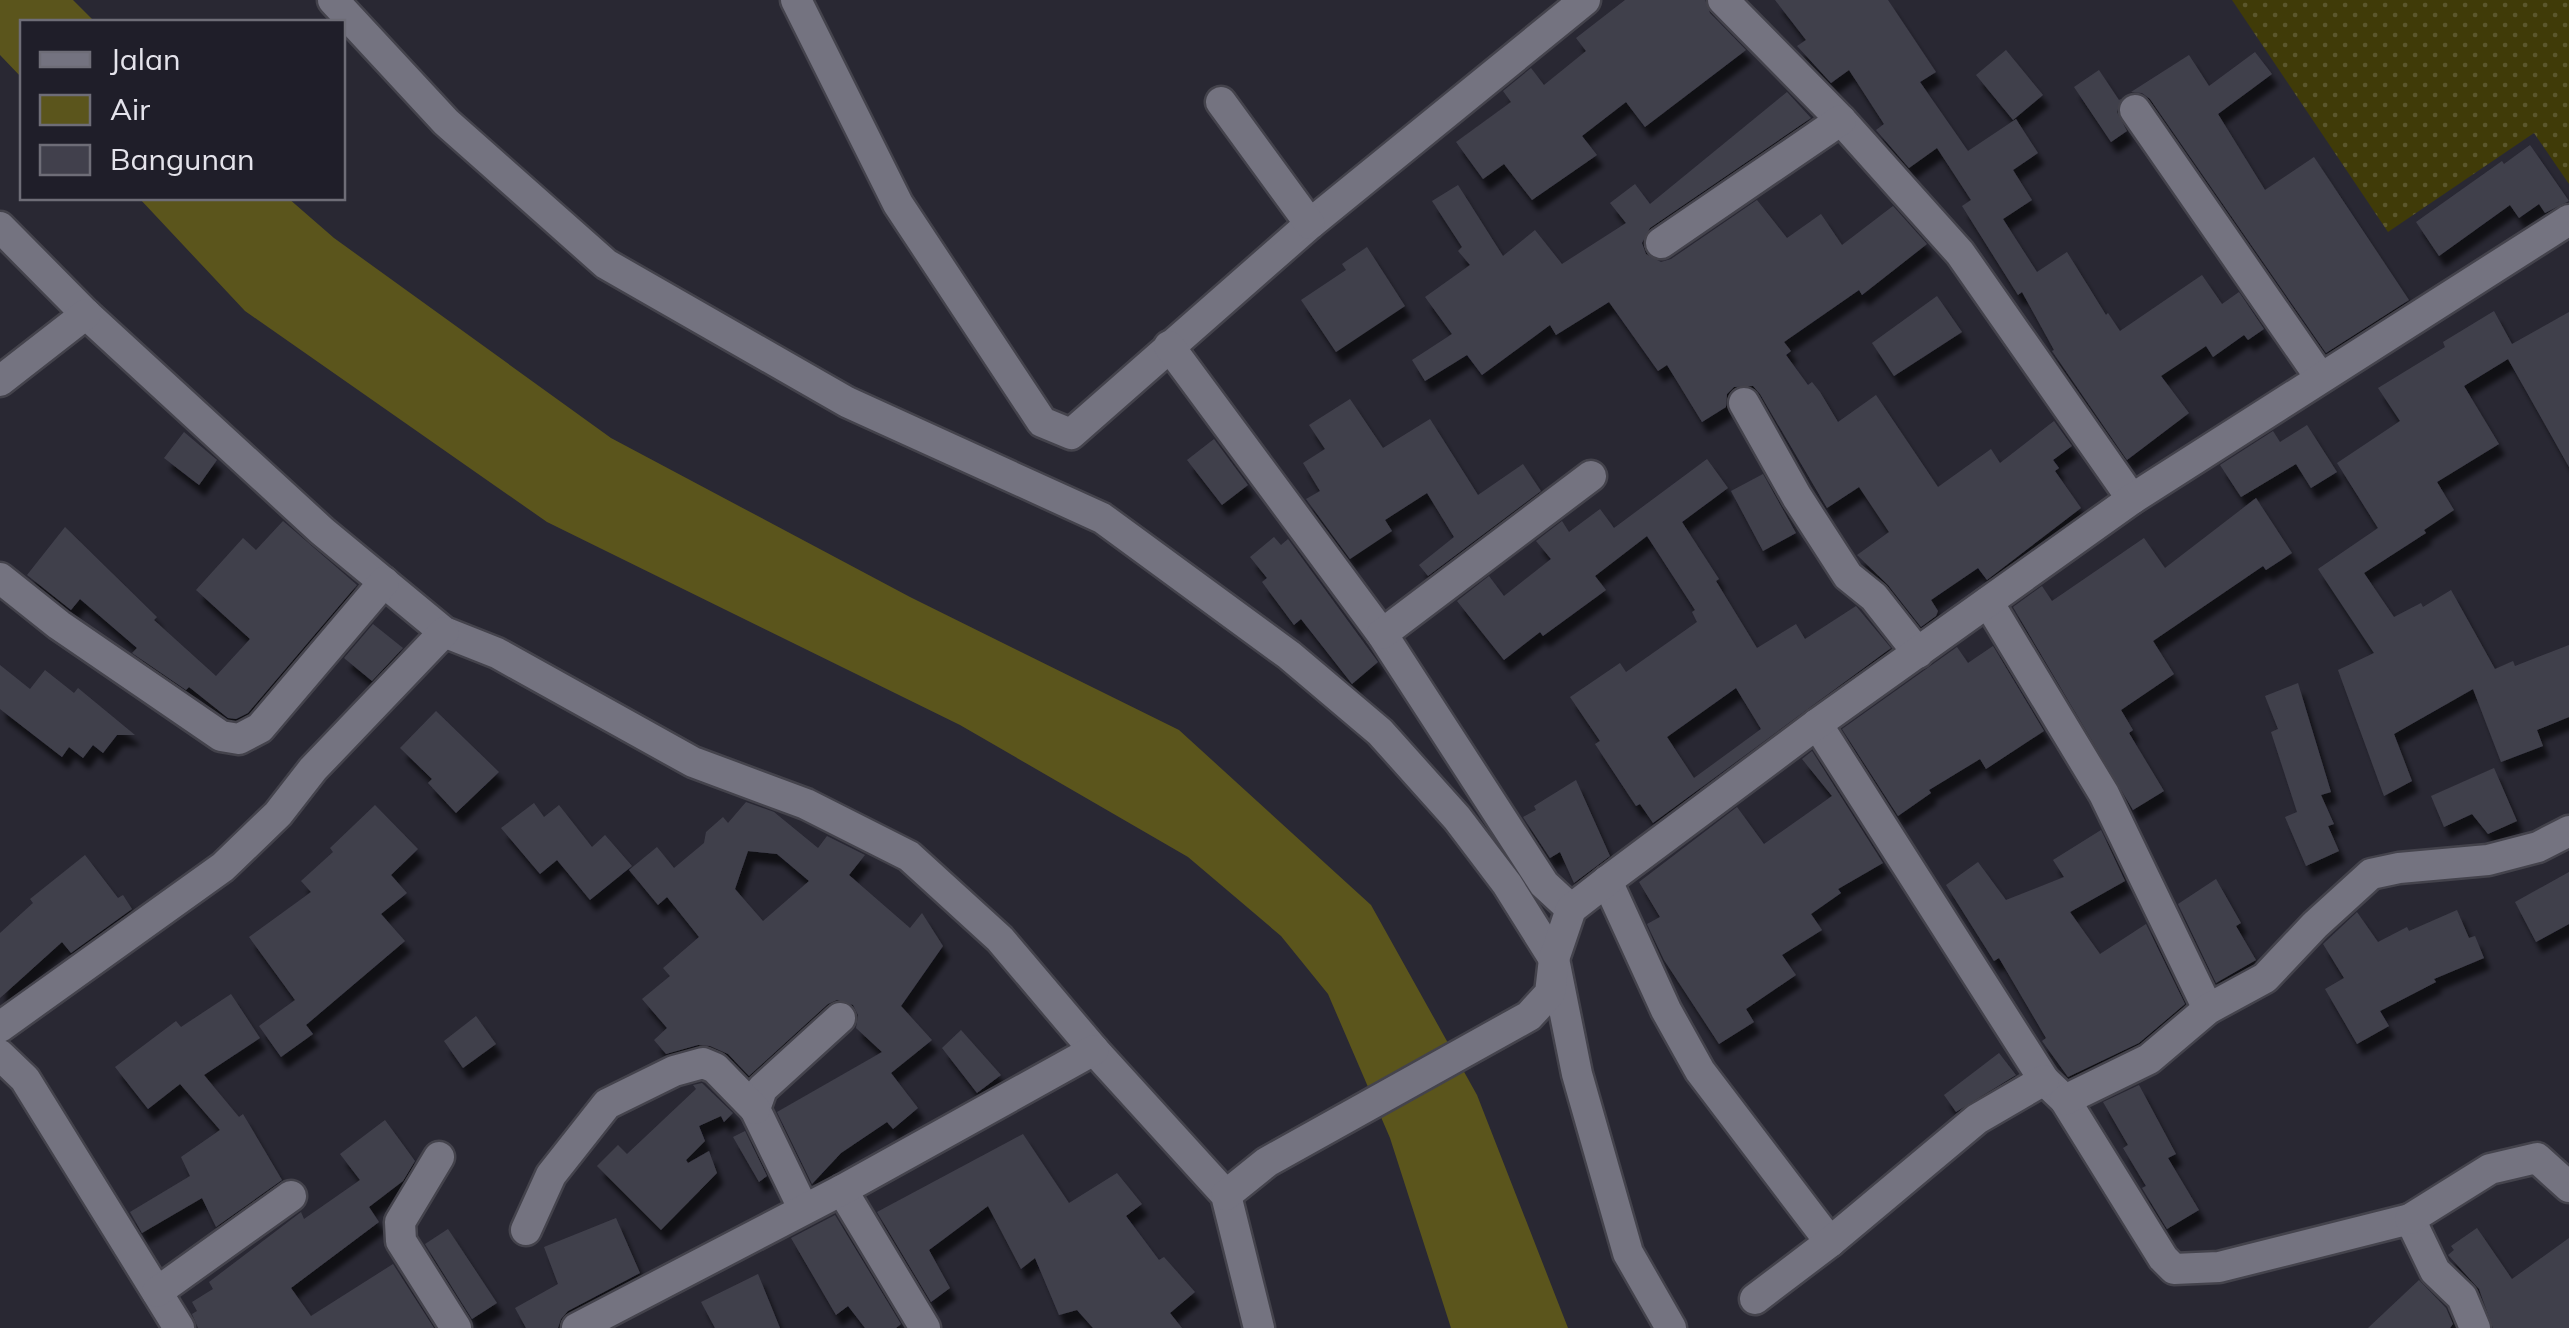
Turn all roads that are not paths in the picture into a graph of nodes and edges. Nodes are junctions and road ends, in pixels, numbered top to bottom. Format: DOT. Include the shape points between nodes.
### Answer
graph roads {
  1 [pos="334,0"];
  2 [pos="796,0"];
  3 [pos="1585,0"];
  4 [pos="1723,0"];
  5 [pos="1221,102"];
  6 [pos="2135,110"];
  7 [pos="1841,120"];
  8 [pos="2569,220"];
  9 [pos="1310,224"];
  10 [pos="0,228"];
  11 [pos="1661,243"];
  12 [pos="86,314"];
  13 [pos="1169,346"];
  14 [pos="2320,377"];
  15 [pos="0,380"];
  16 [pos="1744,403"];
  17 [pos="1591,476"];
  18 [pos="2132,499"];
  19 [pos="0,578"];
  20 [pos="384,582"];
  21 [pos="1988,602"];
  22 [pos="444,632"];
  23 [pos="1382,634"];
  24 [pos="1918,653"];
  25 [pos="1817,724"];
  26 [pos="2569,831"];
  27 [pos="1607,880"];
  28 [pos="1571,909"];
  29 [pos="1554,960"];
  30 [pos="2208,1009"];
  31 [pos="840,1018"];
  32 [pos="0,1027"];
  33 [pos="1094,1050"];
  34 [pos="0,1054"];
  35 [pos="2054,1090"];
  36 [pos="755,1110"];
  37 [pos="439,1157"];
  38 [pos="2569,1187"];
  39 [pos="842,1190"];
  40 [pos="1226,1195"];
  41 [pos="291,1196"];
  42 [pos="803,1208"];
  43 [pos="2410,1218"];
  44 [pos="526,1230"];
  45 [pos="1830,1242"];
  46 [pos="156,1292"];
  47 [pos="1755,1299"];
  48 [pos="180,1328"];
  49 [pos="456,1328"];
  50 [pos="577,1328"];
  51 [pos="926,1328"];
  52 [pos="1259,1328"];
  53 [pos="1671,1328"];
  54 [pos="2475,1328"];
  1 -- 29 [label="street" via="446,122 606,264 847,402 1102,518 1289,655 1380,732 1457,818"];
  2 -- 13 [label="street" via="898,204 1042,422 1071,434"];
  3 -- 9 [label="street"];
  4 -- 7 [label="street"];
  5 -- 9 [label="street"];
  6 -- 14 [label="street"];
  7 -- 11 [label="street"];
  7 -- 18 [label="street" via="1960,253"];
  8 -- 14 [label="street"];
  9 -- 13 [label="street"];
  10 -- 12 [label="street"];
  12 -- 15 [label="street"];
  12 -- 20 [label="street"];
  13 -- 23 [label="street"];
  14 -- 18 [label="street"];
  16 -- 24 [label="street" via="1848,576 1874,597"];
  17 -- 23 [label="street"];
  18 -- 21 [label="street"];
  19 -- 20 [label="street" via="193,719 239,739 260,728"];
  20 -- 22 [label="street"];
  21 -- 24 [label="street"];
  21 -- 30 [label="street" via="2104,794"];
  22 -- 32 [label="street" via="223,867"];
  22 -- 33 [label="street" via="497,652 693,762 806,804 909,856 1000,939"];
  23 -- 28 [label="street" via="1544,884"];
  24 -- 25 [label="street"];
  25 -- 27 [label="street"];
  25 -- 35 [label="street"];
  26 -- 30 [label="street" via="2488,860 2372,874 2266,978"];
  27 -- 28 [label="street"];
  27 -- 45 [label="street" via="1700,1071"];
  28 -- 29 [label="street"];
  29 -- 40 [label="street" via="1550,994 1528,1016 1267,1162"];
  29 -- 53 [label="street" via="1628,1253"];
  30 -- 35 [label="street" via="2149,1060"];
  31 -- 36 [label="street" via="762,1089"];
  33 -- 39 [label="street"];
  33 -- 40 [label="street"];
  34 -- 46 [label="street" via="25,1079"];
  35 -- 43 [label="street" via="2174,1269 2220,1267"];
  35 -- 45 [label="street" via="1977,1119"];
  36 -- 42 [label="street"];
  36 -- 44 [label="street" via="704,1062 607,1104 551,1175"];
  37 -- 49 [label="street" via="400,1222 401,1241"];
  38 -- 43 [label="street" via="2537,1158 2490,1169"];
  39 -- 42 [label="street"];
  39 -- 51 [label="street"];
  40 -- 52 [label="street"];
  41 -- 46 [label="street"];
  42 -- 50 [label="street"];
  43 -- 54 [label="street" via="2435,1271 2462,1296"];
  45 -- 47 [label="street"];
  46 -- 48 [label="street"];
}
